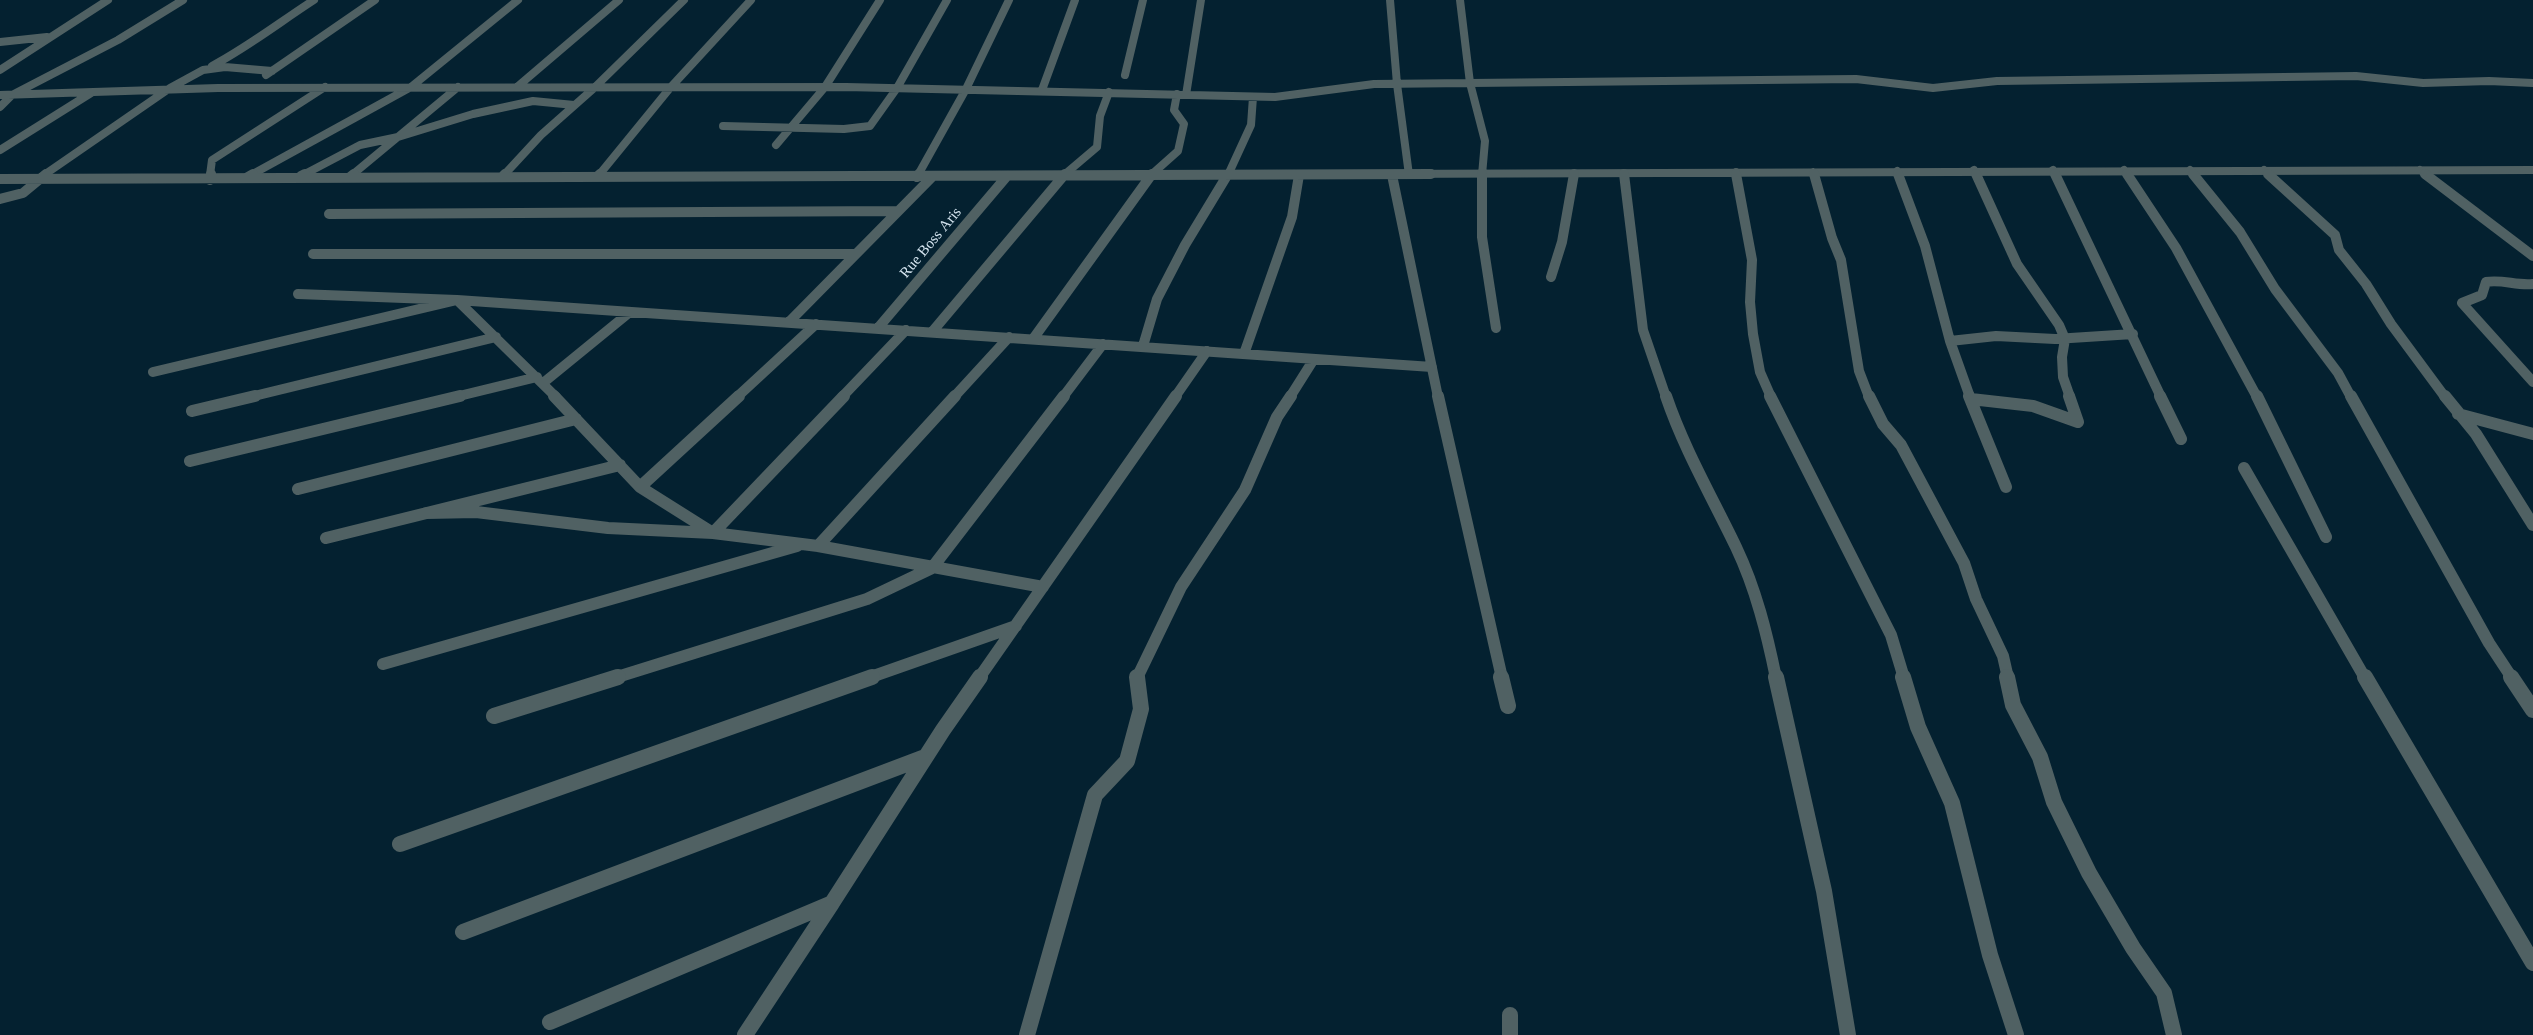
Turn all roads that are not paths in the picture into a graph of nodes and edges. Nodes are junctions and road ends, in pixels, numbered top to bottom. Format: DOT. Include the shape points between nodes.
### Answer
graph roads {
  1 [pos="108,0"];
  2 [pos="183,0"];
  3 [pos="314,0"];
  4 [pos="376,0"];
  5 [pos="518,0"];
  6 [pos="619,0"];
  7 [pos="684,0"];
  8 [pos="751,0"];
  9 [pos="880,0"];
  10 [pos="947,0"];
  11 [pos="1009,0"];
  12 [pos="1075,0"];
  13 [pos="1143,0"];
  14 [pos="1202,0"];
  15 [pos="1390,0"];
  16 [pos="1460,0"];
  17 [pos="50,37"];
  18 [pos="0,42"];
  19 [pos="0,70"];
  20 [pos="203,70"];
  21 [pos="272,71"];
  22 [pos="1125,75"];
  23 [pos="1470,83"];
  24 [pos="2533,83"];
  25 [pos="1397,84"];
  26 [pos="325,87"];
  27 [pos="410,87"];
  28 [pos="458,87"];
  29 [pos="518,87"];
  30 [pos="825,87"];
  31 [pos="170,88"];
  32 [pos="248,88"];
  33 [pos="670,88"];
  34 [pos="896,88"];
  35 [pos="593,89"];
  36 [pos="966,89"];
  37 [pos="1042,90"];
  38 [pos="93,92"];
  39 [pos="1110,92"];
  40 [pos="1177,94"];
  41 [pos="0,95"];
  42 [pos="1186,95"];
  43 [pos="12,96"];
  44 [pos="1253,97"];
  45 [pos="574,105"];
  46 [pos="0,107"];
  47 [pos="723,126"];
  48 [pos="791,128"];
  49 [pos="398,137"];
  50 [pos="776,145"];
  51 [pos="0,150"];
  52 [pos="1974,170"];
  53 [pos="2052,170"];
  54 [pos="2124,170"];
  55 [pos="2190,170"];
  56 [pos="2264,170"];
  57 [pos="2420,170"];
  58 [pos="2533,170"];
  59 [pos="1897,171"];
  60 [pos="1736,172"];
  61 [pos="1813,172"];
  62 [pos="1482,174"];
  63 [pos="1574,174"];
  64 [pos="1624,174"];
  65 [pos="1151,175"];
  66 [pos="1228,175"];
  67 [pos="1299,175"];
  68 [pos="1392,175"];
  69 [pos="1409,175"];
  70 [pos="1006,176"];
  71 [pos="1063,176"];
  72 [pos="502,177"];
  73 [pos="597,177"];
  74 [pos="917,177"];
  75 [pos="932,177"];
  76 [pos="40,178"];
  77 [pos="298,178"];
  78 [pos="349,178"];
  79 [pos="0,179"];
  80 [pos="244,179"];
  81 [pos="210,180"];
  82 [pos="0,199"];
  83 [pos="898,211"];
  84 [pos="329,214"];
  85 [pos="313,254"];
  86 [pos="856,254"];
  87 [pos="2533,256"];
  88 [pos="1551,278"];
  89 [pos="2533,284"];
  90 [pos="298,294"];
  91 [pos="457,300"];
  92 [pos="630,312"];
  93 [pos="789,322"];
  94 [pos="816,324"];
  95 [pos="878,328"];
  96 [pos="1496,328"];
  97 [pos="906,330"];
  98 [pos="932,332"];
  99 [pos="2131,334"];
  100 [pos="496,337"];
  101 [pos="1008,337"];
  102 [pos="2065,338"];
  103 [pos="1033,339"];
  104 [pos="1950,341"];
  105 [pos="1103,344"];
  106 [pos="1143,346"];
  107 [pos="1207,351"];
  108 [pos="1244,354"];
  109 [pos="1314,359"];
  110 [pos="1432,367"];
  111 [pos="153,372"];
  112 [pos="540,380"];
  113 [pos="2533,382"];
  114 [pos="1971,399"];
  115 [pos="192,411"];
  116 [pos="2458,414"];
  117 [pos="576,419"];
  118 [pos="2533,434"];
  119 [pos="2181,439"];
  120 [pos="190,461"];
  121 [pos="620,465"];
  122 [pos="2244,468"];
  123 [pos="640,487"];
  124 [pos="2006,487"];
  125 [pos="298,489"];
  126 [pos="426,513"];
  127 [pos="2533,525"];
  128 [pos="713,533"];
  129 [pos="2326,537"];
  130 [pos="326,538"];
  131 [pos="802,544"];
  132 [pos="818,546"];
  133 [pos="932,568"];
  134 [pos="1043,587"];
  135 [pos="1016,626"];
  136 [pos="383,664"];
  137 [pos="1508,706"];
  138 [pos="2533,710"];
  139 [pos="494,716"];
  140 [pos="926,757"];
  141 [pos="400,844"];
  142 [pos="832,903"];
  143 [pos="463,932"];
  144 [pos="2533,963"];
  145 [pos="1510,1015"];
  146 [pos="550,1022"];
  147 [pos="745,1035"];
  148 [pos="1027,1035"];
  149 [pos="1510,1035"];
  150 [pos="1848,1035"];
  151 [pos="2016,1035"];
  152 [pos="2174,1035"];
  1 -- 17 [label="street"];
  2 -- 43 [label="street" via="118,40"];
  3 -- 20 [label="street" via="258,36 244,49"];
  4 -- 21 [label="street"];
  5 -- 27 [label="street"];
  6 -- 29 [label="street"];
  7 -- 35 [label="street"];
  8 -- 33 [label="street"];
  9 -- 30 [label="street"];
  10 -- 34 [label="street"];
  11 -- 36 [label="street"];
  12 -- 37 [label="street"];
  13 -- 22 [label="street"];
  14 -- 42 [label="street"];
  15 -- 25 [label="street"];
  16 -- 23 [label="street"];
  17 -- 18 [label="street"];
  17 -- 19 [label="street"];
  20 -- 21 [label="street" via="225,67"];
  20 -- 31 [label="street"];
  21 -- 32 [label="street"];
  23 -- 24 [label="street" via="1856,79 1933,88 1997,81 2356,76 2422,83"];
  23 -- 25 [label="street"];
  23 -- 62 [label="street" via="1485,142"];
  25 -- 44 [label="street"];
  25 -- 69 [label="street"];
  26 -- 27 [label="street"];
  26 -- 32 [label="street"];
  26 -- 81 [label="street" via="212,160"];
  27 -- 28 [label="street"];
  27 -- 80 [label="street"];
  28 -- 29 [label="street"];
  28 -- 49 [label="street"];
  29 -- 35 [label="street"];
  30 -- 33 [label="street"];
  30 -- 34 [label="street"];
  30 -- 48 [label="street"];
  31 -- 32 [label="street"];
  31 -- 38 [label="street"];
  31 -- 76 [label="street"];
  33 -- 35 [label="street"];
  33 -- 73 [label="street"];
  34 -- 36 [label="street"];
  34 -- 48 [label="street" via="870,126"];
  35 -- 45 [label="street"];
  36 -- 37 [label="street"];
  36 -- 74 [label="street"];
  37 -- 39 [label="street"];
  38 -- 43 [label="street"];
  38 -- 51 [label="street"];
  39 -- 40 [label="street"];
  39 -- 71 [label="street" via="1100,116 1097,147"];
  40 -- 42 [label="street"];
  40 -- 65 [label="street" via="1174,110 1184,124 1178,151"];
  41 -- 43 [label="street"];
  42 -- 44 [label="street"];
  43 -- 46 [label="street"];
  44 -- 66 [label="street" via="1251,125"];
  45 -- 49 [label="street" via="533,101 473,114"];
  45 -- 72 [label="street" via="540,134"];
  47 -- 48 [label="street"];
  48 -- 50 [label="street"];
  49 -- 77 [label="street" via="360,145"];
  49 -- 78 [label="street"];
  52 -- 53 [label="street"];
  52 -- 59 [label="street"];
  52 -- 102 [label="street" via="2017,264"];
  53 -- 54 [label="street"];
  53 -- 99 [label="street"];
  54 -- 55 [label="street"];
  54 -- 129 [label="street" via="2176,248 2259,400"];
  55 -- 56 [label="street"];
  55 -- 138 [label="street" via="2240,232 2274,290 2338,373 2489,643"];
  56 -- 57 [label="street"];
  56 -- 116 [label="street" via="2335,235 2339,250"];
  57 -- 58 [label="street"];
  57 -- 87 [label="street"];
  59 -- 61 [label="street"];
  59 -- 104 [label="street" via="1925,246"];
  60 -- 61 [label="street"];
  60 -- 64 [label="street"];
  60 -- 151 [label="street" via="1752,260 1751,311 1760,372 1891,634 1918,726 1952,803 1990,955"];
  61 -- 152 [label="street" via="1841,260 1859,371 1870,399 1882,424 1901,445 1964,563 1976,599 2002,656 2013,704 2040,757 2054,802 2133,948 2164,993"];
  62 -- 63 [label="street"];
  62 -- 69 [label="street"];
  62 -- 96 [label="street" via="1482,237"];
  63 -- 64 [label="street"];
  63 -- 88 [label="street" via="1562,242"];
  64 -- 150 [label="street" via="1643,330 1669,405 1698,473 1737,549 1765,627 1824,891"];
  65 -- 66 [label="street"];
  65 -- 71 [label="street"];
  65 -- 103 [label="street"];
  66 -- 67 [label="street"];
  66 -- 106 [label="street" via="1185,245 1157,299"];
  67 -- 68 [label="street"];
  67 -- 108 [label="street" via="1292,217"];
  68 -- 69 [label="street"];
  68 -- 110 [label="street"];
  70 -- 71 [label="street"];
  70 -- 75 [label="street"];
  70 -- 95 [label="street, Rue Boss Aris"];
  71 -- 98 [label="street"];
  72 -- 73 [label="street"];
  72 -- 78 [label="street"];
  73 -- 74 [label="street"];
  74 -- 75 [label="street"];
  75 -- 83 [label="street"];
  76 -- 79 [label="street"];
  76 -- 81 [label="street"];
  76 -- 82 [label="street" via="23,193"];
  77 -- 78 [label="street"];
  77 -- 80 [label="street"];
  80 -- 81 [label="street"];
  83 -- 84 [label="street"];
  83 -- 86 [label="street"];
  85 -- 86 [label="street"];
  86 -- 93 [label="street"];
  89 -- 113 [label="street" via="2522,286 2500,279 2486,282 2482,295 2462,303"];
  90 -- 91 [label="street"];
  91 -- 92 [label="street"];
  91 -- 100 [label="street"];
  91 -- 111 [label="street"];
  92 -- 93 [label="street"];
  92 -- 112 [label="street"];
  93 -- 94 [label="street"];
  94 -- 95 [label="street"];
  94 -- 123 [label="street"];
  95 -- 97 [label="street"];
  97 -- 98 [label="street"];
  97 -- 128 [label="street"];
  98 -- 101 [label="street"];
  99 -- 102 [label="street"];
  99 -- 119 [label="street"];
  100 -- 112 [label="street"];
  100 -- 115 [label="street"];
  101 -- 103 [label="street"];
  101 -- 132 [label="street"];
  102 -- 104 [label="street" via="1996,336"];
  102 -- 114 [label="street" via="2062,357 2064,377 2078,422 2033,406"];
  103 -- 105 [label="street"];
  104 -- 114 [label="street"];
  105 -- 106 [label="street"];
  105 -- 133 [label="street"];
  106 -- 107 [label="street"];
  107 -- 108 [label="street"];
  107 -- 134 [label="street"];
  108 -- 109 [label="street"];
  109 -- 110 [label="street"];
  109 -- 148 [label="street" via="1277,417 1244,490 1180,587 1137,676 1141,709 1126,761 1095,795"];
  110 -- 137 [label="street"];
  112 -- 117 [label="street"];
  112 -- 120 [label="street"];
  114 -- 124 [label="street"];
  116 -- 118 [label="street"];
  116 -- 127 [label="street" via="2476,434"];
  117 -- 121 [label="street"];
  117 -- 125 [label="street"];
  121 -- 123 [label="street"];
  121 -- 126 [label="street"];
  122 -- 144 [label="street"];
  123 -- 128 [label="street"];
  126 -- 128 [label="street" via="476,512 608,528"];
  126 -- 130 [label="street"];
  128 -- 131 [label="street"];
  131 -- 132 [label="street"];
  131 -- 136 [label="street"];
  132 -- 133 [label="street"];
  133 -- 134 [label="street"];
  133 -- 139 [label="street" via="867,599"];
  134 -- 135 [label="street"];
  135 -- 140 [label="street"];
  135 -- 141 [label="street"];
  140 -- 142 [label="street"];
  140 -- 143 [label="street"];
  142 -- 146 [label="street"];
  142 -- 147 [label="street"];
  145 -- 149 [label="street"];
}
